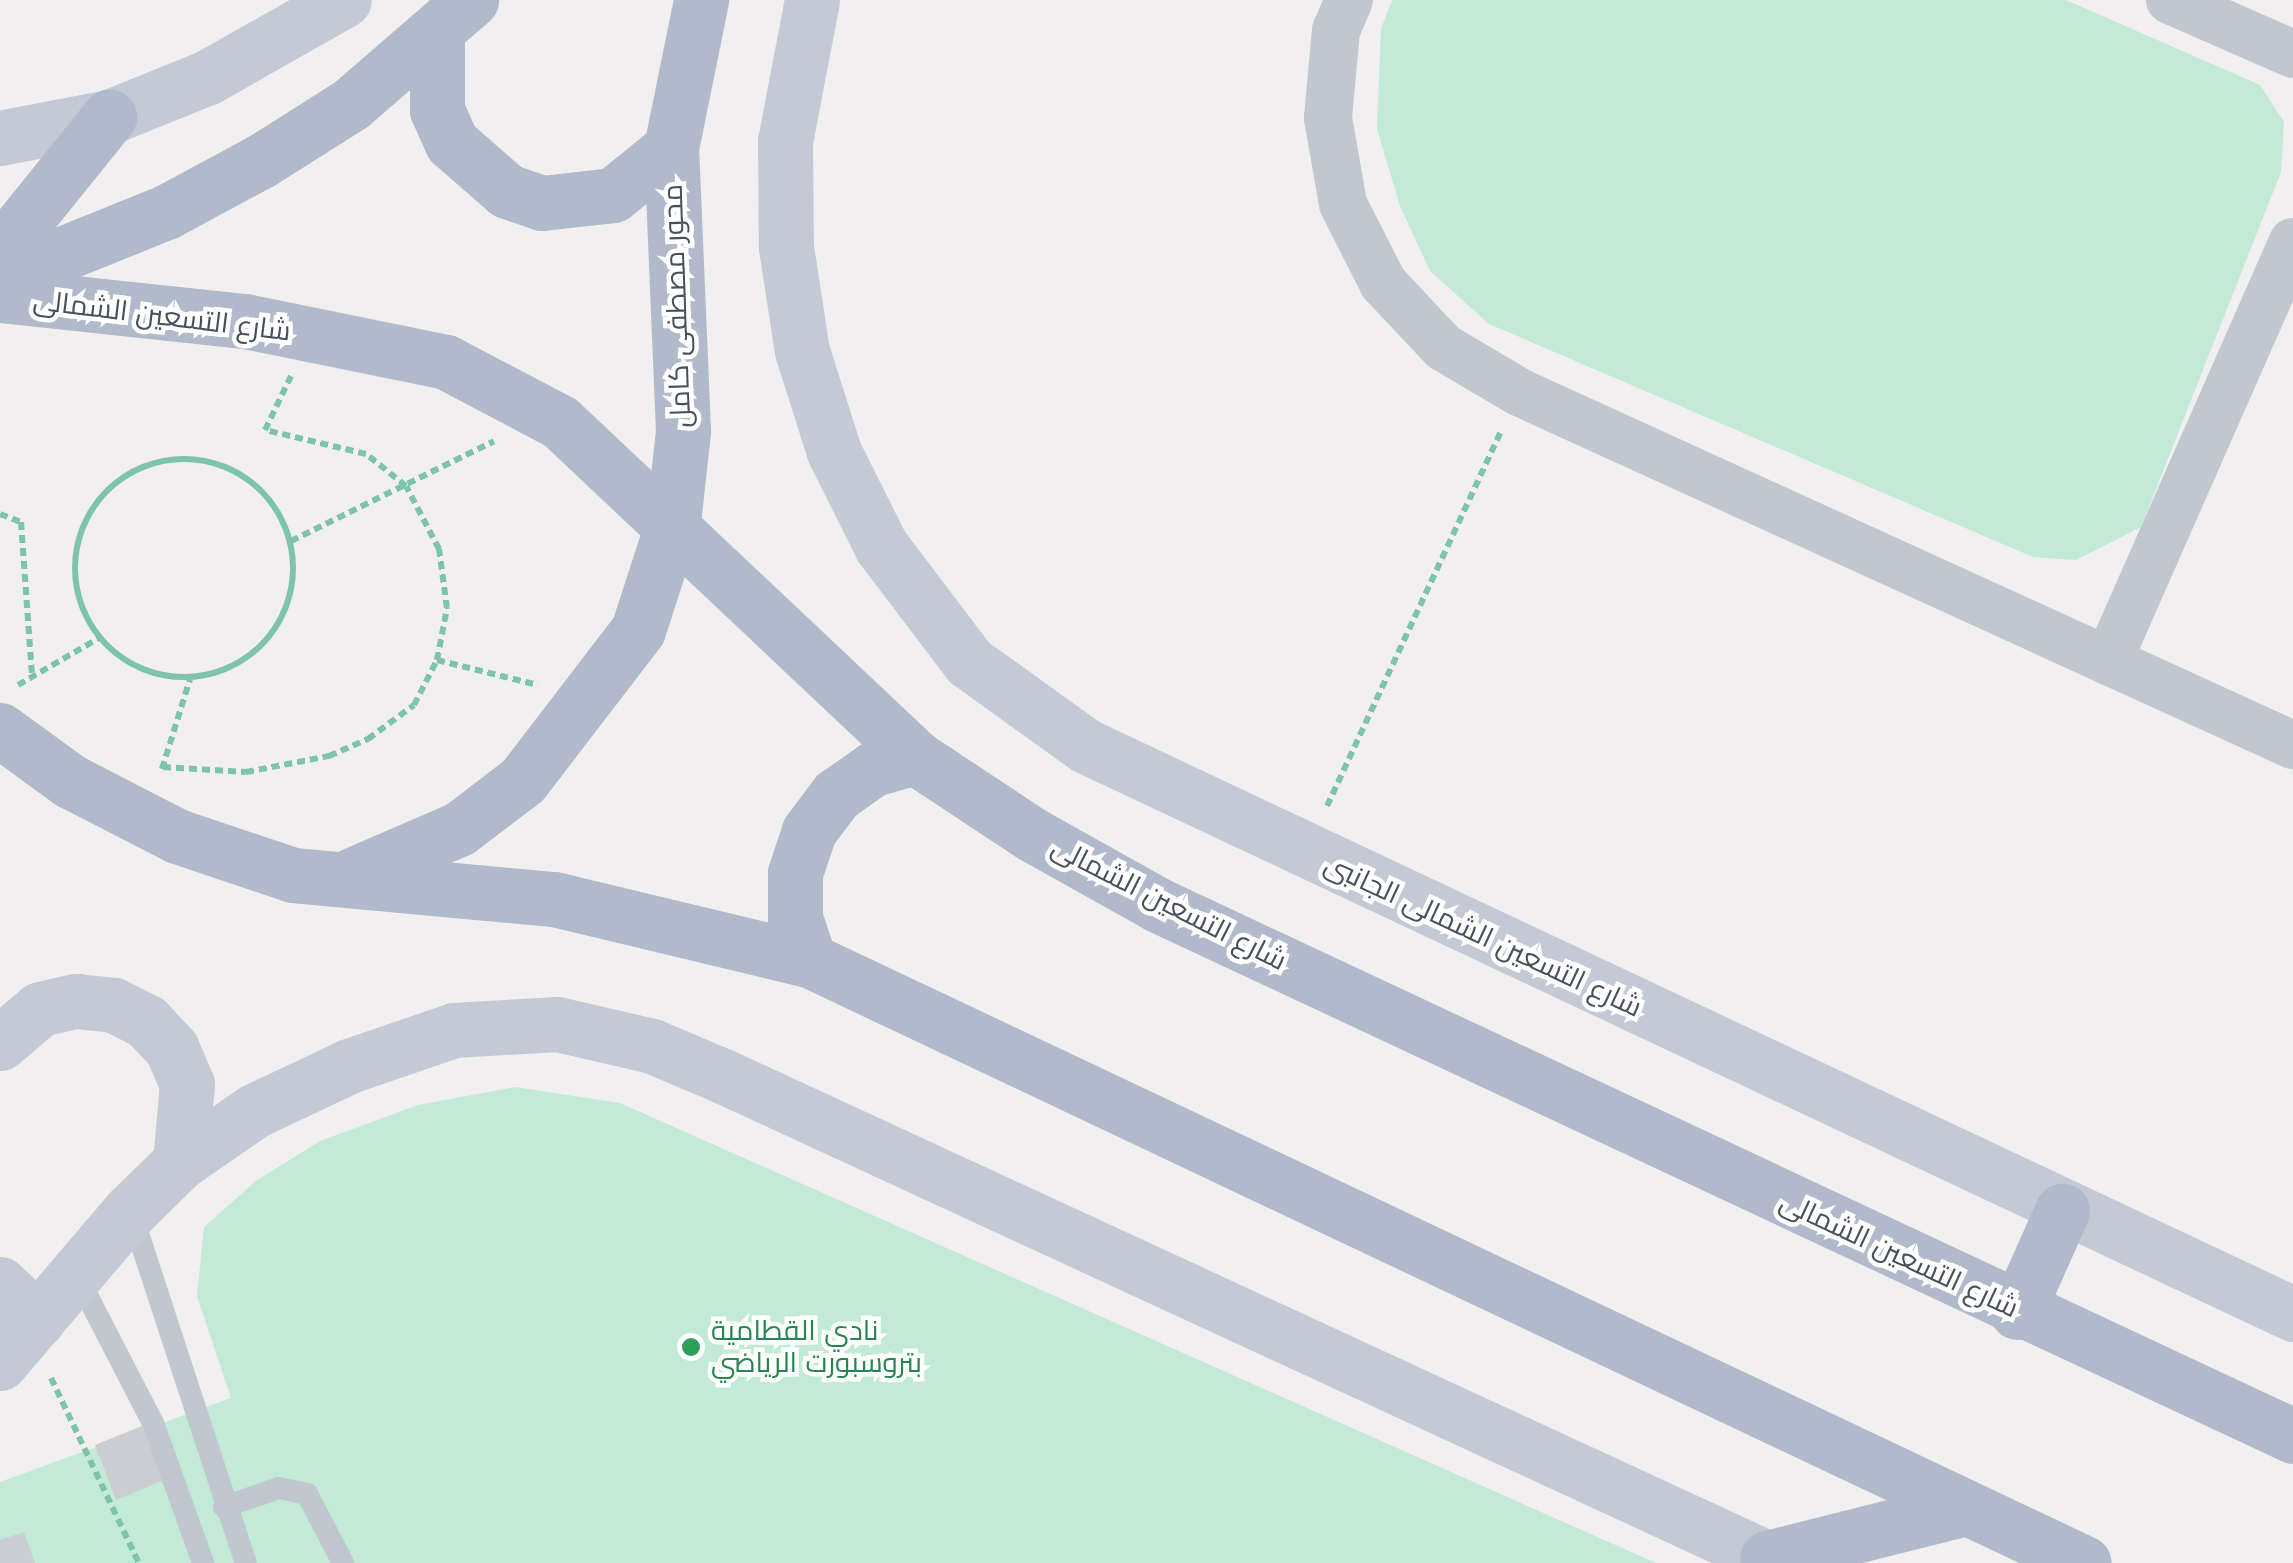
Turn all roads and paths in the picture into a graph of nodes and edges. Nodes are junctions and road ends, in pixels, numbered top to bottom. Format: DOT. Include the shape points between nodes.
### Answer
graph roads {
  1 [pos="344,0"];
  2 [pos="701,0"];
  3 [pos="812,0"];
  4 [pos="1349,0"];
  5 [pos="2170,0"];
  6 [pos="454,19"];
  7 [pos="2293,54"];
  8 [pos="108,117"];
  9 [pos="0,138"];
  10 [pos="671,148"];
  11 [pos="2293,242"];
  12 [pos="0,252"];
  13 [pos="0,279"];
  14 [pos="0,295"];
  15 [pos="1519,392"];
  16 [pos="548,413"];
  17 [pos="265,430"];
  18 [pos="406,486"];
  19 [pos="0,514"];
  20 [pos="673,522"];
  21 [pos="292,541"];
  22 [pos="99,638"];
  23 [pos="437,660"];
  24 [pos="2108,661"];
  25 [pos="32,677"];
  26 [pos="190,679"];
  27 [pos="0,695"];
  28 [pos="590,698"];
  29 [pos="0,730"];
  30 [pos="2293,745"];
  31 [pos="915,756"];
  32 [pos="163,767"];
  33 [pos="147,820"];
  34 [pos="1306,852"];
  35 [pos="340,880"];
  36 [pos="808,960"];
  37 [pos="0,1043"];
  38 [pos="180,1162"];
  39 [pos="130,1211"];
  40 [pos="2062,1211"];
  41 [pos="76,1274"];
  42 [pos="2017,1312"];
  43 [pos="2293,1314"];
  44 [pos="15,1326"];
  45 [pos="2293,1436"];
  46 [pos="224,1508"];
  47 [pos="1962,1509"];
  48 [pos="1772,1561"];
  49 [pos="139,1563"];
  50 [pos="204,1563"];
  51 [pos="246,1563"];
  52 [pos="343,1563"];
  53 [pos="2084,1563"];
  1 -- 8 [label="street" via="208,77"];
  2 -- 10 [label="main road, محور مصطفى كامل"];
  3 -- 34 [label="street, شارع التسعين الشمالى الجانبى" via="785,141 786,232 817,397 881,546 969,662 1086,746"];
  4 -- 15 [label="street" via="1336,30 1328,118 1344,204 1383,282 1443,348"];
  5 -- 7 [label="street"];
  6 -- 10 [label="main road" via="437,110 452,143 507,191 542,203 614,195"];
  6 -- 13 [label="main road" via="262,160 168,211"];
  8 -- 9 [label="street"];
  8 -- 12 [label="main road"];
  10 -- 20 [label="main road, محور مصطفى كامل" via="684,340"];
  11 -- 24 [label="street"];
  14 -- 16 [label="main road, شارع التسعين الشمالى" via="245,321 446,362"];
  15 -- 24 [label="street"];
  15 -- 34 [label="path"];
  16 -- 18 [label="path"];
  16 -- 20 [label="main road, شارع التسعين الشمالى"];
  17 -- 18 [label="path" via="366,454"];
  18 -- 21 [label="path"];
  18 -- 23 [label="path" via="445,578"];
  19 -- 25 [label="path" via="21,522"];
  20 -- 28 [label="main road, محور مصطفى كامل" via="638,630"];
  20 -- 31 [label="main road, شارع التسعين الشمالى"];
  21 -- 22 [label="path" via="272,501 240,472 184,459 155,461 116,480 88,514 75,556 79,599"];
  21 -- 26 [label="path" via="293,590 274,634 237,666"];
  22 -- 25 [label="path"];
  22 -- 26 [label="path" via="124,661"];
  23 -- 28 [label="path"];
  23 -- 32 [label="path" via="414,705 368,740 329,756 246,772"];
  24 -- 30 [label="street"];
  25 -- 27 [label="path"];
  26 -- 32 [label="path"];
  28 -- 35 [label="main road, محور مصطفى كامل" via="523,780 459,829"];
  29 -- 33 [label="main road" via="70,781"];
  31 -- 36 [label="main road" via="860,778 809,830 795,873 794,918"];
  31 -- 42 [label="main road, شارع التسعين الشمالى" via="1158,905"];
  32 -- 33 [label="path"];
  33 -- 35 [label="main road" via="292,875"];
  34 -- 40 [label="street, شارع التسعين الشمالى الجانبى"];
  35 -- 36 [label="main road" via="554,899"];
  36 -- 47 [label="main road"];
  37 -- 38 [label="street" via="40,1009 76,1000 114,1005 147,1022 172,1049 187,1084"];
  38 -- 39 [label="street"];
  38 -- 48 [label="street" via="254,1111 349,1066 454,1030 557,1024 652,1046"];
  39 -- 41 [label="street"];
  39 -- 46 [label="lane"];
  40 -- 42 [label="main road"];
  40 -- 43 [label="street, شارع التسعين الشمالى الجانبى"];
  41 -- 44 [label="street"];
  41 -- 50 [label="lane" via="153,1423"];
  42 -- 45 [label="main road, شارع التسعين الشمالى"];
  44 -- 49 [label="path" via="107,1482"];
  46 -- 51 [label="lane"];
  46 -- 52 [label="lane" via="279,1488 307,1494"];
  47 -- 48 [label="main road"];
  47 -- 53 [label="main road"];
}
